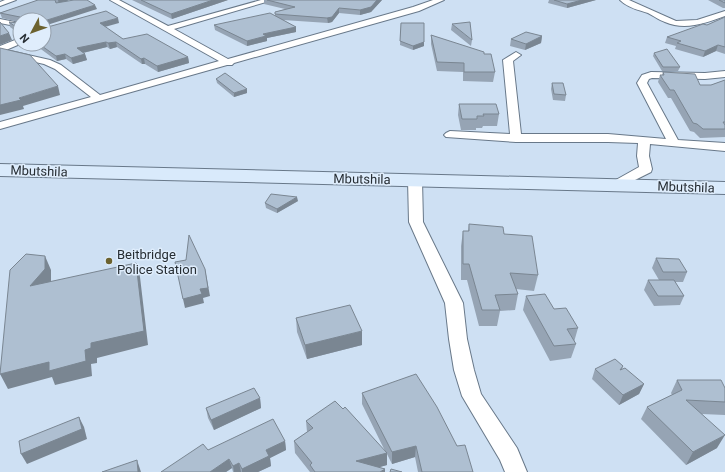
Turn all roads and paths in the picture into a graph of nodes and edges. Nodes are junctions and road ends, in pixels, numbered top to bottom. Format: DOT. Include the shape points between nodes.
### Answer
graph roads {
  1 [pos="12,0"];
  2 [pos="114,0"];
  3 [pos="248,0"];
  4 [pos="269,0"];
  5 [pos="440,0"];
  6 [pos="624,0"];
  7 [pos="260,3"];
  8 [pos="0,4"];
  9 [pos="128,7"];
  10 [pos="114,10"];
  11 [pos="725,13"];
  12 [pos="0,21"];
  13 [pos="12,23"];
  14 [pos="166,29"];
  15 [pos="12,45"];
  16 [pos="0,50"];
  17 [pos="516,55"];
  18 [pos="229,63"];
  19 [pos="725,74"];
  20 [pos="98,98"];
  21 [pos="0,126"];
  22 [pos="450,135"];
  23 [pos="516,138"];
  24 [pos="644,140"];
  25 [pos="674,143"];
  26 [pos="725,147"];
  27 [pos="0,170"];
  28 [pos="415,180"];
  29 [pos="619,184"];
  30 [pos="725,188"];
  31 [pos="516,472"];
  1 -- 8 [label="street"];
  2 -- 9 [label="street"];
  3 -- 7 [label="street"];
  4 -- 7 [label="street"];
  5 -- 18 [label="street"];
  6 -- 11 [label="street" via="635,8 650,11 677,23 697,23"];
  7 -- 14 [label="street"];
  9 -- 10 [label="street"];
  9 -- 14 [label="street"];
  12 -- 13 [label="street"];
  14 -- 18 [label="street"];
  15 -- 16 [label="street"];
  16 -- 20 [label="street" via="58,67"];
  17 -- 23 [label="street" via="508,60"];
  18 -- 20 [label="street"];
  19 -- 25 [label="street" via="658,74 642,80"];
  20 -- 21 [label="street"];
  22 -- 23 [label="street"];
  23 -- 24 [label="street"];
  24 -- 25 [label="street"];
  24 -- 29 [label="street" via="643,156 646,169"];
  25 -- 26 [label="street"];
  27 -- 28 [label="street, Mbutshila"];
  28 -- 29 [label="street, Mbutshila"];
  28 -- 31 [label="street" via="416,222 454,303 464,370 472,396 509,455"];
  29 -- 30 [label="street, Mbutshila"];
}
